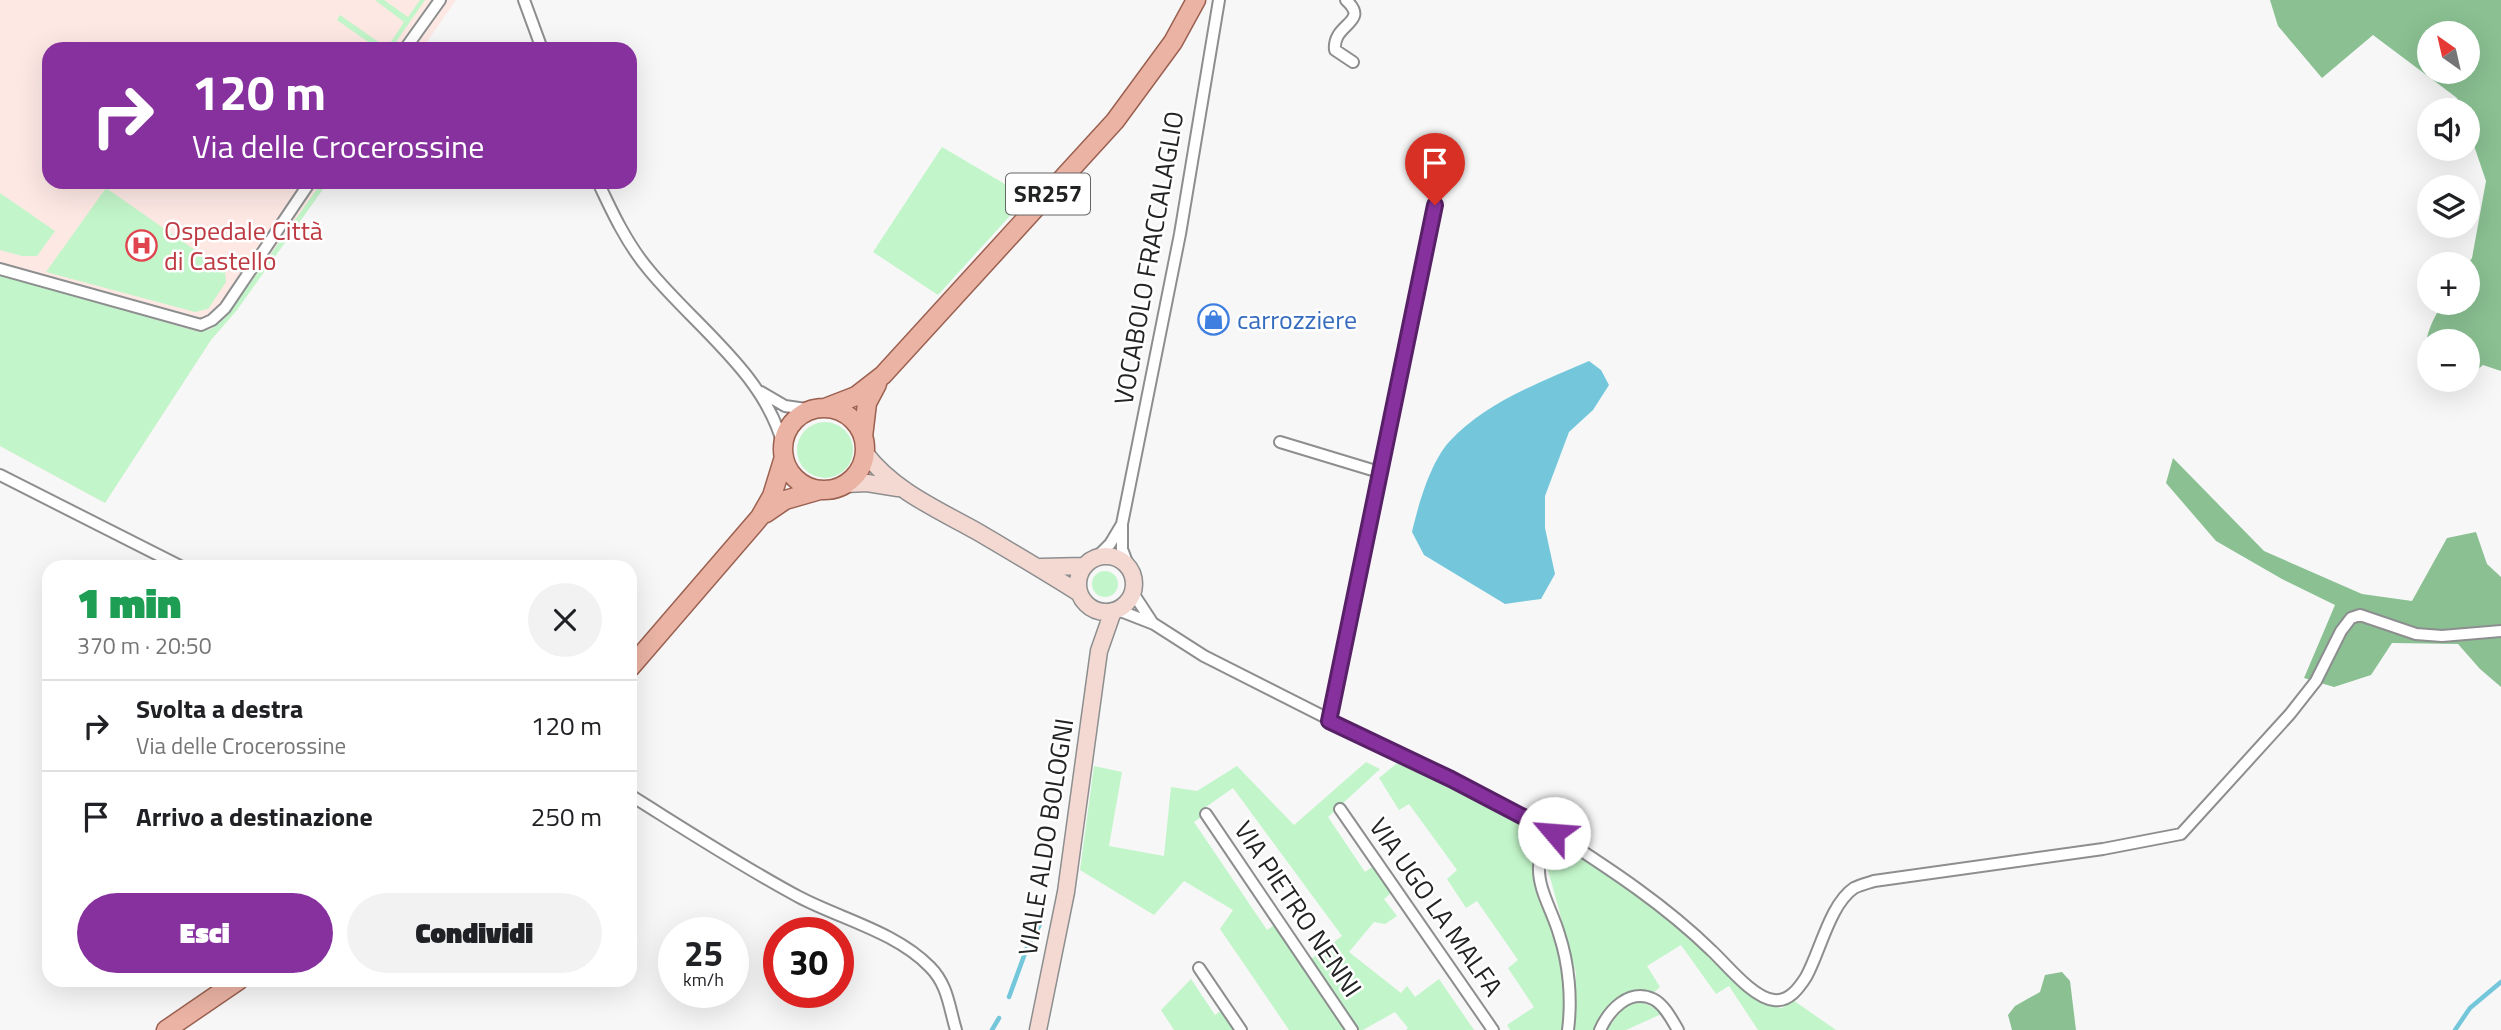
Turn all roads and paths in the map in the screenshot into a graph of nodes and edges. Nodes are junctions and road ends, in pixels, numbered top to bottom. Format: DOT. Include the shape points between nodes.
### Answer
graph roads {
  1 [pos="440,0"];
  2 [pos="524,0"];
  3 [pos="1196,0"];
  4 [pos="1219,0"];
  5 [pos="1346,0"];
  6 [pos="410,42"];
  7 [pos="539,42"];
  8 [pos="1353,62"];
  9 [pos="305,189"];
  10 [pos="602,189"];
  11 [pos="1435,205"];
  12 [pos="0,269"];
  13 [pos="883,375"];
  14 [pos="761,392"];
  15 [pos="819,409"];
  16 [pos="1279,442"];
  17 [pos="864,445"];
  18 [pos="784,451"];
  19 [pos="1379,472"];
  20 [pos="0,475"];
  21 [pos="846,484"];
  22 [pos="898,488"];
  23 [pos="820,490"];
  24 [pos="761,517"];
  25 [pos="1122,524"];
  26 [pos="169,560"];
  27 [pos="1091,561"];
  28 [pos="1128,565"];
  29 [pos="1039,567"];
  30 [pos="1133,593"];
  31 [pos="1082,599"];
  32 [pos="1116,611"];
  33 [pos="1154,624"];
  34 [pos="2501,631"];
  35 [pos="1099,651"];
  36 [pos="637,660"];
  37 [pos="1329,721"];
  38 [pos="637,799"];
  39 [pos="1340,809"];
  40 [pos="1206,814"];
  41 [pos="1554,833"];
  42 [pos="1199,968"];
  43 [pos="229,987"];
  44 [pos="166,1030"];
  45 [pos="956,1030"];
  46 [pos="1038,1030"];
  47 [pos="1241,1030"];
  48 [pos="1352,1030"];
  49 [pos="1493,1030"];
  50 [pos="1568,1030"];
  51 [pos="1600,1030"];
  52 [pos="1678,1030"];
  1 -- 6 [label="street"];
  2 -- 7 [label="street"];
  3 -- 13 [label="main road, SR257" via="1173,42 1115,121"];
  4 -- 25 [label="street, VOCABOLO FRACCALAGLIO" via="1180,234"];
  5 -- 8 [label="street" via="1353,17 1337,33 1335,50"];
  9 -- 12 [label="street" via="225,308 201,325"];
  10 -- 14 [label="street" via="647,268"];
  11 -- 19 [label="street"];
  13 -- 15 [label="main road, SR257" via="856,396"];
  13 -- 17 [label="main road, SR257" via="867,403"];
  14 -- 15 [label="street" via="785,406"];
  14 -- 18 [label="street" via="778,424"];
  15 -- 17 [label="main road" via="849,416"];
  15 -- 18 [label="main road, SR257" via="793,423"];
  16 -- 19 [label="street"];
  17 -- 21 [label="main road, SR257" via="859,470"];
  17 -- 22 [label="main road" via="878,469"];
  18 -- 23 [label="main road" via="797,479"];
  18 -- 24 [label="main road, SR257"];
  19 -- 37 [label="street"];
  20 -- 26 [label="street"];
  21 -- 22 [label="main road"];
  21 -- 23 [label="main road, SR257"];
  22 -- 29 [label="main road"];
  23 -- 24 [label="main road, SR257" via="785,500"];
  24 -- 36 [label="main road, SR257"];
  25 -- 27 [label="street" via="1110,544"];
  25 -- 28 [label="street" via="1122,549"];
  27 -- 28 [label="main road" via="1114,556"];
  27 -- 29 [label="main road"];
  27 -- 31 [label="main road" via="1079,574"];
  28 -- 30 [label="main road"];
  29 -- 31 [label="main road"];
  30 -- 32 [label="main road"];
  30 -- 33 [label="street"];
  31 -- 32 [label="main road" via="1099,612"];
  31 -- 35 [label="main road, VIALE ALDO BOLOGNI" via="1095,626"];
  32 -- 33 [label="street"];
  32 -- 35 [label="main road, VIALE ALDO BOLOGNI"];
  33 -- 37 [label="street" via="1204,656"];
  34 -- 41 [label="street" via="2416,634 2360,615 2351,618 2308,692 2181,834 1874,881 1854,888 1842,901 1806,976 1784,1000 1759,994 1685,925"];
  35 -- 46 [label="main road, VIALE ALDO BOLOGNI" via="1066,892"];
  37 -- 41 [label="street"];
  38 -- 45 [label="street" via="796,895 919,957 947,992"];
  39 -- 49 [label="street, VIA UGO LA MALFA"];
  40 -- 48 [label="street, VIA PIETRO NENNI"];
  41 -- 50 [label="street" via="1538,865 1566,960"];
  42 -- 47 [label="street"];
  43 -- 44 [label="main road"];
  51 -- 52 [label="street" via="1621,1001 1639,995 1655,999"];
}
